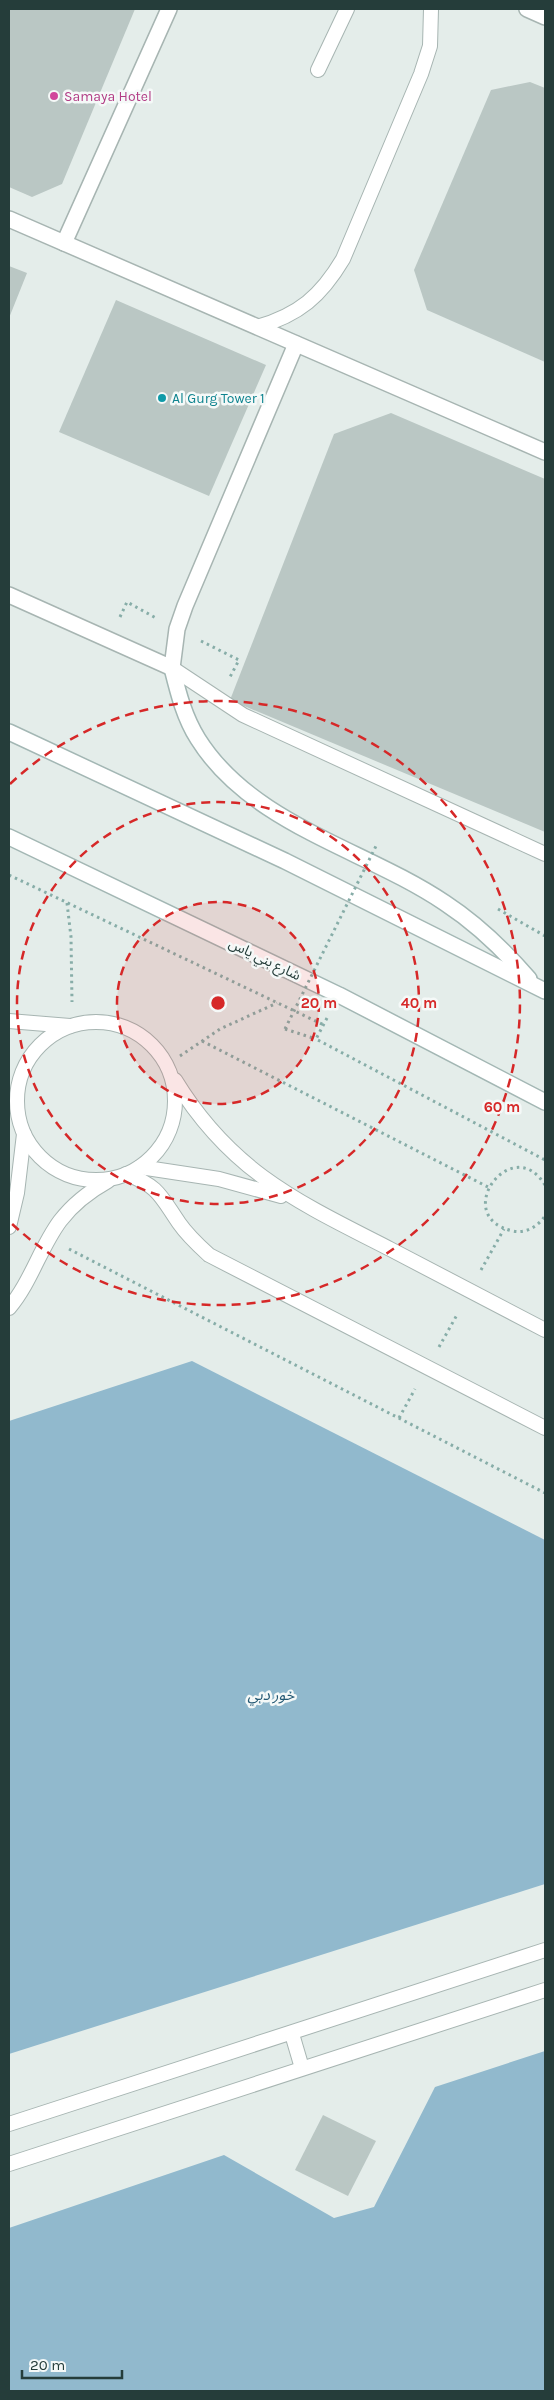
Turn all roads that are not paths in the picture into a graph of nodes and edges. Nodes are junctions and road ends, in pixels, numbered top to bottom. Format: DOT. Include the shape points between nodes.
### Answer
graph roads {
  1 [pos="169,9"];
  2 [pos="347,9"];
  3 [pos="431,9"];
  4 [pos="527,9"];
  5 [pos="545,17"];
  6 [pos="318,70"];
  7 [pos="9,219"];
  8 [pos="64,243"];
  9 [pos="257,327"];
  10 [pos="296,344"];
  11 [pos="545,452"];
  12 [pos="9,594"];
  13 [pos="172,668"];
  14 [pos="9,732"];
  15 [pos="9,837"];
  16 [pos="545,854"];
  17 [pos="540,989"];
  18 [pos="9,1021"];
  19 [pos="70,1026"];
  20 [pos="167,1066"];
  21 [pos="545,1102"];
  22 [pos="9,1104"];
  23 [pos="18,1120"];
  24 [pos="24,1134"];
  25 [pos="140,1167"];
  26 [pos="120,1176"];
  27 [pos="296,1201"];
  28 [pos="9,1228"];
  29 [pos="9,1308"];
  30 [pos="545,1330"];
  31 [pos="545,1428"];
  32 [pos="545,1950"];
  33 [pos="545,1990"];
  34 [pos="292,2034"];
  35 [pos="302,2068"];
  36 [pos="9,2124"];
  37 [pos="9,2164"];
  1 -- 8 [label="main road"];
  2 -- 6 [label="lane"];
  3 -- 9 [label="lane" via="430,46 421,74 343,258 331,278 304,305 279,321"];
  4 -- 5 [label="main road"];
  7 -- 8 [label="main road"];
  8 -- 9 [label="main road"];
  9 -- 10 [label="main road"];
  10 -- 11 [label="main road"];
  10 -- 13 [label="main road" via="185,606 177,629"];
  12 -- 13 [label="main road"];
  13 -- 16 [label="lane" via="243,715"];
  13 -- 17 [label="main road" via="181,705 197,738 219,769 247,794 444,902 478,926"];
  14 -- 17 [label="main road" via="276,857"];
  15 -- 21 [label="main road, شارع بني ياس" via="339,995"];
  18 -- 19 [label="lane"];
  19 -- 20 [label="lane" via="93,1022 116,1024 137,1033"];
  19 -- 23 [label="lane" via="50,1037 32,1053 21,1074 16,1096"];
  20 -- 25 [label="lane" via="174,1088 175,1111 169,1132 157,1151"];
  20 -- 27 [label="lane" via="192,1107 222,1143 257,1174"];
  22 -- 23 [label="lane"];
  23 -- 24 [label="lane"];
  24 -- 26 [label="lane" via="46,1162 71,1176 92,1180"];
  24 -- 28 [label="lane"];
  25 -- 26 [label="lane"];
  25 -- 27 [label="lane" via="219,1179"];
  26 -- 29 [label="lane" via="94,1189 61,1220"];
  26 -- 31 [label="lane" via="142,1180 156,1190 192,1240 209,1255"];
  27 -- 30 [label="lane"];
  32 -- 34 [label="lane"];
  33 -- 35 [label="lane"];
  34 -- 35 [label="lane"];
  34 -- 36 [label="lane"];
  35 -- 37 [label="lane"];
}
